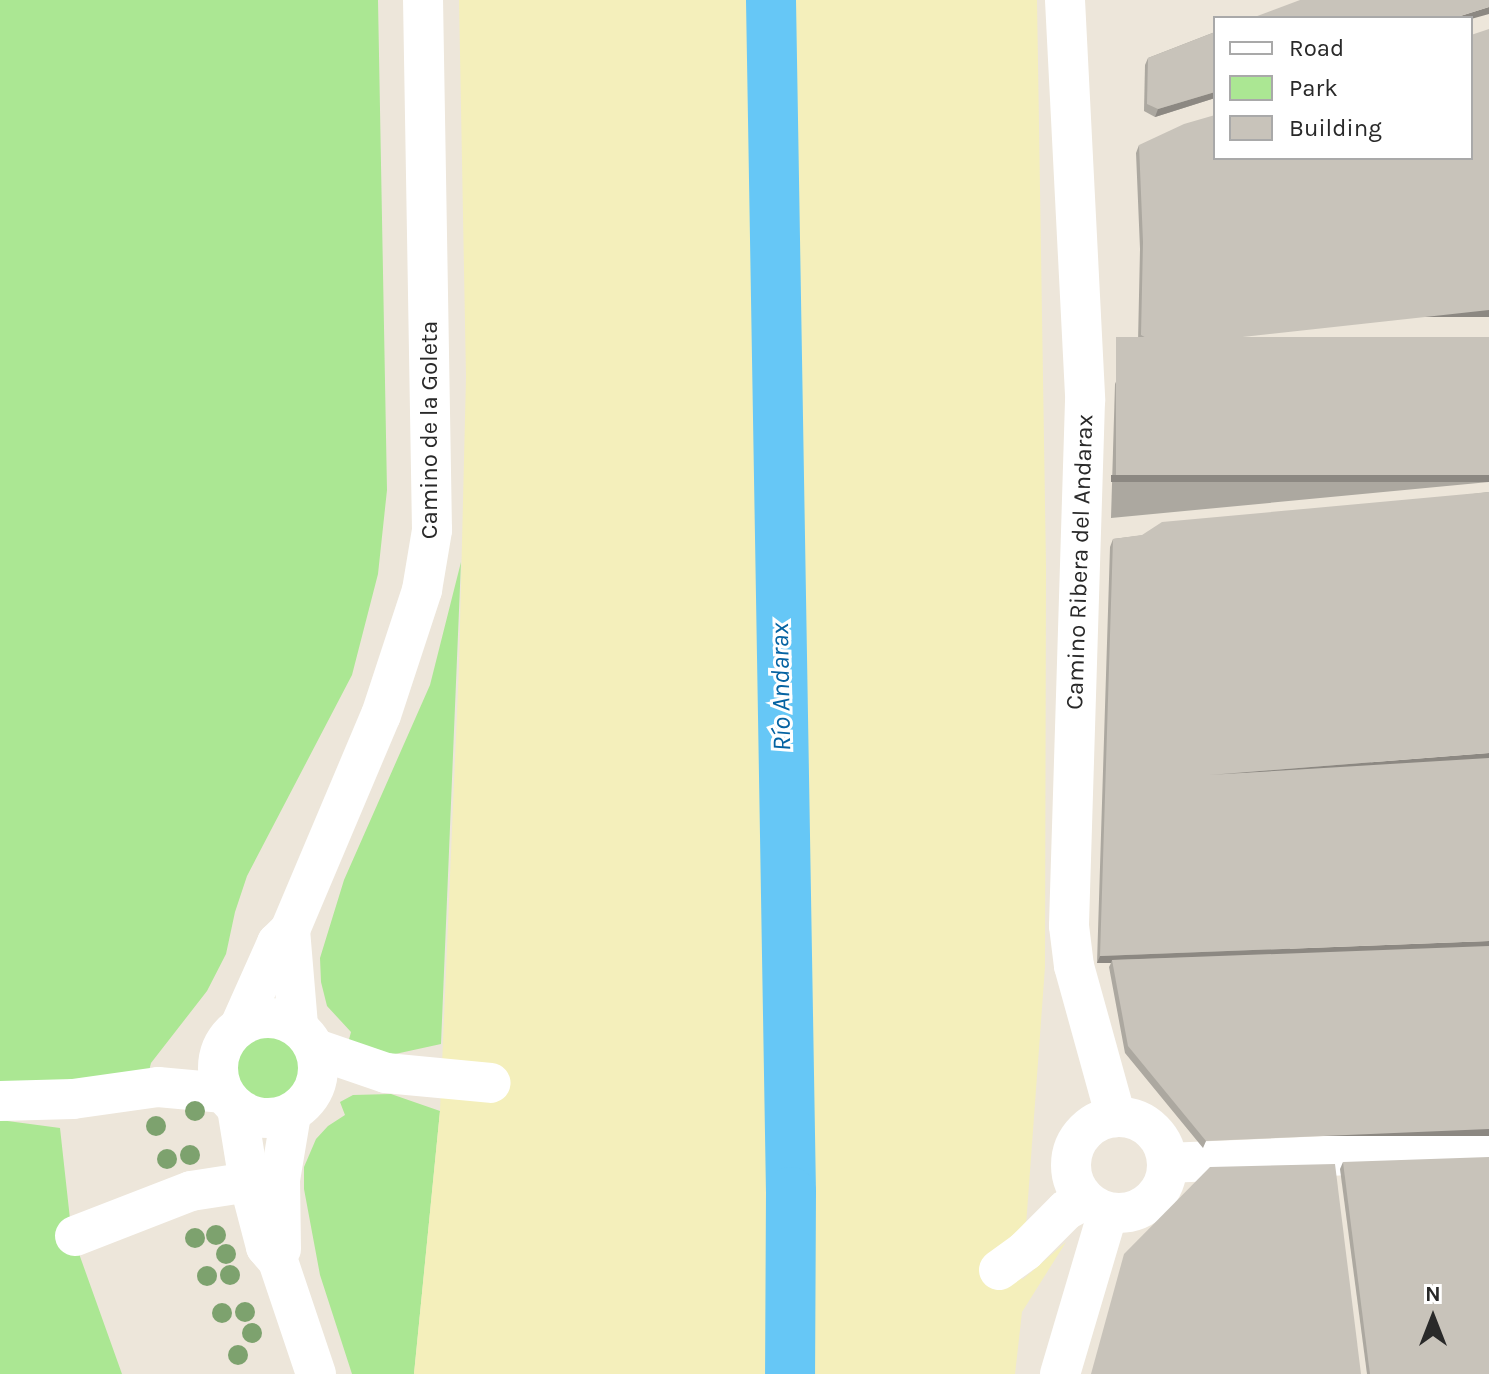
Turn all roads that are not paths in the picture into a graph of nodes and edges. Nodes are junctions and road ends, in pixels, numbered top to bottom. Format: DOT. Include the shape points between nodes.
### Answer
graph roads {
  1 [pos="423,0"];
  2 [pos="1065,0"];
  3 [pos="290,930"];
  4 [pos="307,1038"];
  5 [pos="230,1071"];
  6 [pos="386,1073"];
  7 [pos="491,1083"];
  8 [pos="0,1101"];
  9 [pos="301,1104"];
  10 [pos="1116,1117"];
  11 [pos="1489,1149"];
  12 [pos="1167,1163"];
  13 [pos="249,1182"];
  14 [pos="1098,1207"];
  15 [pos="75,1236"];
  16 [pos="278,1261"];
  17 [pos="999,1270"];
  18 [pos="316,1374"];
  19 [pos="1060,1374"];
  1 -- 3 [label="street, Camino de la Goleta" via="432,530 405,649"];
  2 -- 10 [label="street, Camino Ribera del Andarax" via="1085,401 1069,926 1074,966"];
  3 -- 4 [label="street, Camino de la Goleta"];
  3 -- 5 [label="street, Camino de la Goleta" via="277,943"];
  4 -- 5 [label="street" via="280,1018 259,1018"];
  4 -- 6 [label="street"];
  4 -- 9 [label="street" via="320,1073"];
  5 -- 8 [label="street" via="73,1099"];
  5 -- 9 [label="street" via="254,1116 273,1119"];
  5 -- 13 [label="street"];
  6 -- 7 [label="street"];
  6 -- 9 [label="street"];
  9 -- 16 [label="street" via="280,1180"];
  10 -- 12 [label="street" via="1131,1119 1157,1135"];
  10 -- 14 [label="street" via="1087,1129 1077,1141 1070,1172"];
  11 -- 12 [label="street"];
  12 -- 14 [label="street" via="1151,1202 1126,1213"];
  13 -- 15 [label="street" via="191,1191"];
  13 -- 16 [label="street" via="266,1247"];
  14 -- 17 [label="street" via="1066,1210"];
  14 -- 19 [label="street" via="1105,1222"];
  16 -- 18 [label="street"];
}
